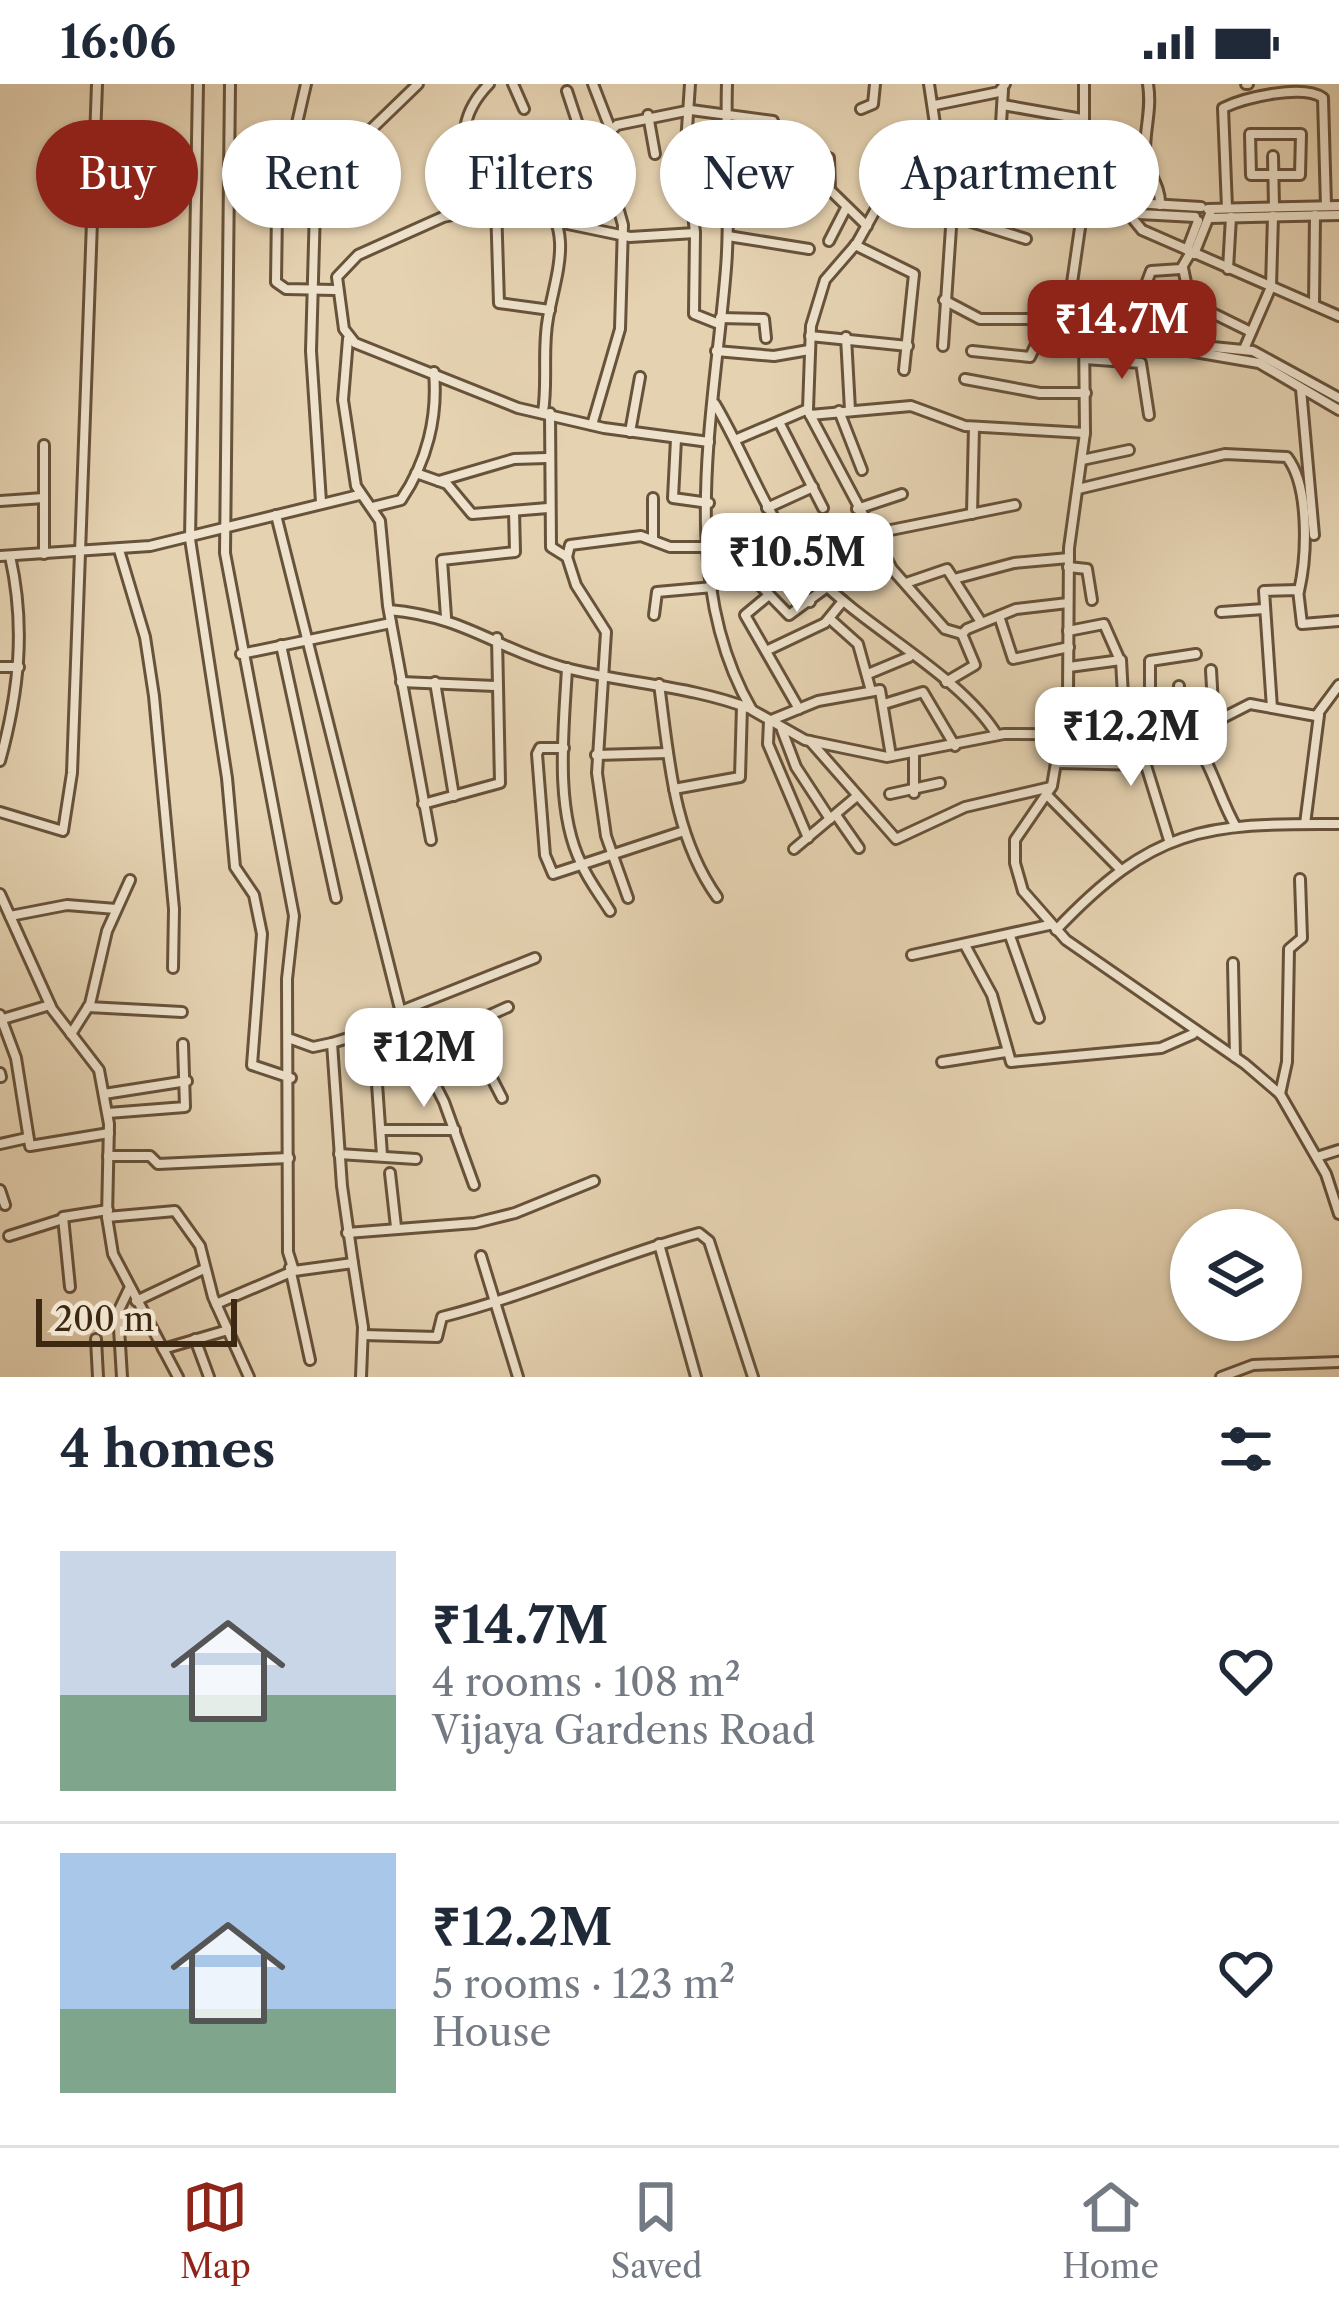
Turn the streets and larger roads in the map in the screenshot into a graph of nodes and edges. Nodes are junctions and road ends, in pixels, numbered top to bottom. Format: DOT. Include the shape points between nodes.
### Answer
graph roads {
  1 [pos="98,84"];
  2 [pos="198,84"];
  3 [pos="230,84"];
  4 [pos="306,84"];
  5 [pos="418,84"];
  6 [pos="489,84"];
  7 [pos="514,84"];
  8 [pos="593,84"];
  9 [pos="690,84"];
  10 [pos="727,84"];
  11 [pos="875,84"];
  12 [pos="929,84"];
  13 [pos="1084,84"];
  14 [pos="1148,84"];
  15 [pos="1004,87"];
  16 [pos="566,91"];
  17 [pos="934,105"];
  18 [pos="1003,105"];
  19 [pos="524,109"];
  20 [pos="861,109"];
  21 [pos="691,110"];
  22 [pos="726,113"];
  23 [pos="648,115"];
  24 [pos="1082,118"];
  25 [pos="230,120"];
  26 [pos="299,120"];
  27 [pos="382,120"];
  28 [pos="463,120"];
  29 [pos="574,120"];
  30 [pos="607,120"];
  31 [pos="633,120"];
  32 [pos="931,120"];
  33 [pos="1001,120"];
  34 [pos="655,154"];
  35 [pos="1273,157"];
  36 [pos="1274,176"];
  37 [pos="1160,205"];
  38 [pos="1325,206"];
  39 [pos="846,208"];
  40 [pos="1339,211"];
  41 [pos="1273,212"];
  42 [pos="1229,213"];
  43 [pos="1159,215"];
  44 [pos="1315,215"];
  45 [pos="1203,216"];
  46 [pos="859,219"];
  47 [pos="425,225"];
  48 [pos="228,228"];
  49 [pos="277,228"];
  50 [pos="314,228"];
  51 [pos="502,228"];
  52 [pos="558,228"];
  53 [pos="585,228"];
  54 [pos="621,228"];
  55 [pos="866,228"];
  56 [pos="950,228"];
  57 [pos="997,228"];
  58 [pos="1081,228"];
  59 [pos="1137,228"];
  60 [pos="695,233"];
  61 [pos="622,236"];
  62 [pos="728,236"];
  63 [pos="1026,238"];
  64 [pos="829,241"];
  65 [pos="855,245"];
  66 [pos="809,249"];
  67 [pos="1191,252"];
  68 [pos="1184,267"];
  69 [pos="1228,269"];
  70 [pos="1271,287"];
  71 [pos="312,290"];
  72 [pos="335,290"];
  73 [pos="944,301"];
  74 [pos="1314,305"];
  75 [pos="550,310"];
  76 [pos="1339,316"];
  77 [pos="1081,319"];
  78 [pos="719,321"];
  79 [pos="1251,332"];
  80 [pos="1084,335"];
  81 [pos="810,336"];
  82 [pos="846,337"];
  83 [pos="348,338"];
  84 [pos="766,338"];
  85 [pos="1126,338"];
  86 [pos="1161,343"];
  87 [pos="908,346"];
  88 [pos="943,346"];
  89 [pos="1244,349"];
  90 [pos="809,350"];
  91 [pos="716,351"];
  92 [pos="972,351"];
  93 [pos="1085,359"];
  94 [pos="904,370"];
  95 [pos="434,372"];
  96 [pos="640,377"];
  97 [pos="965,379"];
  98 [pos="1300,388"];
  99 [pos="1086,393"];
  100 [pos="1339,398"];
  101 [pos="713,401"];
  102 [pos="850,410"];
  103 [pos="1339,410"];
  104 [pos="839,411"];
  105 [pos="809,412"];
  106 [pos="547,413"];
  107 [pos="1149,415"];
  108 [pos="779,422"];
  109 [pos="592,425"];
  110 [pos="974,427"];
  111 [pos="630,432"];
  112 [pos="1085,433"];
  113 [pos="676,440"];
  114 [pos="735,440"];
  115 [pos="709,442"];
  116 [pos="44,445"];
  117 [pos="1129,450"];
  118 [pos="547,458"];
  119 [pos="1082,460"];
  120 [pos="862,470"];
  121 [pos="416,473"];
  122 [pos="439,481"];
  123 [pos="813,487"];
  124 [pos="1078,489"];
  125 [pos="902,494"];
  126 [pos="359,495"];
  127 [pos="44,498"];
  128 [pos="653,498"];
  129 [pos="0,501"];
  130 [pos="321,502"];
  131 [pos="709,503"];
  132 [pos="1015,505"];
  133 [pos="373,507"];
  134 [pos="548,508"];
  135 [pos="767,508"];
  136 [pos="823,508"];
  137 [pos="857,509"];
  138 [pos="514,511"];
  139 [pos="972,514"];
  140 [pos="276,515"];
  141 [pos="868,529"];
  142 [pos="225,530"];
  143 [pos="1314,535"];
  144 [pos="784,536"];
  145 [pos="190,539"];
  146 [pos="653,539"];
  147 [pos="709,546"];
  148 [pos="761,546"];
  149 [pos="119,550"];
  150 [pos="795,551"];
  151 [pos="80,552"];
  152 [pos="44,554"];
  153 [pos="5,556"];
  154 [pos="567,557"];
  155 [pos="1068,563"];
  156 [pos="954,579"];
  157 [pos="712,584"];
  158 [pos="906,584"];
  159 [pos="827,587"];
  160 [pos="1299,591"];
  161 [pos="769,595"];
  162 [pos="1092,600"];
  163 [pos="843,601"];
  164 [pos="810,602"];
  165 [pos="1068,603"];
  166 [pos="1264,609"];
  167 [pos="389,610"];
  168 [pos="1221,612"];
  169 [pos="654,615"];
  170 [pos="999,616"];
  171 [pos="446,617"];
  172 [pos="830,619"];
  173 [pos="1339,621"];
  174 [pos="981,622"];
  175 [pos="391,623"];
  176 [pos="1068,632"];
  177 [pos="962,634"];
  178 [pos="496,638"];
  179 [pos="310,639"];
  180 [pos="281,645"];
  181 [pos="1069,647"];
  182 [pos="768,650"];
  183 [pos="241,654"];
  184 [pos="1196,654"];
  185 [pos="910,657"];
  186 [pos="1119,658"];
  187 [pos="0,667"];
  188 [pos="19,667"];
  189 [pos="1070,667"];
  190 [pos="567,668"];
  191 [pos="1211,670"];
  192 [pos="868,674"];
  193 [pos="601,676"];
  194 [pos="401,682"];
  195 [pos="435,682"];
  196 [pos="946,682"];
  197 [pos="658,685"];
  198 [pos="1339,685"];
  199 [pos="495,686"];
  200 [pos="1179,686"];
  201 [pos="871,691"];
  202 [pos="884,704"];
  203 [pos="747,708"];
  204 [pos="1272,708"];
  205 [pos="799,709"];
  206 [pos="1319,715"];
  207 [pos="769,722"];
  208 [pos="1214,722"];
  209 [pos="781,729"];
  210 [pos="1125,732"];
  211 [pos="1063,733"];
  212 [pos="1147,733"];
  213 [pos="997,735"];
  214 [pos="1185,735"];
  215 [pos="810,742"];
  216 [pos="955,746"];
  217 [pos="564,748"];
  218 [pos="668,753"];
  219 [pos="914,754"];
  220 [pos="596,755"];
  221 [pos="891,756"];
  222 [pos="0,761"];
  223 [pos="1058,763"];
  224 [pos="1146,765"];
  225 [pos="940,783"];
  226 [pos="674,789"];
  227 [pos="1050,791"];
  228 [pos="914,793"];
  229 [pos="890,794"];
  230 [pos="454,796"];
  231 [pos="857,796"];
  232 [pos="423,804"];
  233 [pos="0,812"];
  234 [pos="833,817"];
  235 [pos="1305,824"];
  236 [pos="1339,824"];
  237 [pos="1236,827"];
  238 [pos="684,831"];
  239 [pos="808,838"];
  240 [pos="431,840"];
  241 [pos="1169,840"];
  242 [pos="860,848"];
  243 [pos="794,849"];
  244 [pos="610,853"];
  245 [pos="581,865"];
  246 [pos="1121,870"];
  247 [pos="1300,879"];
  248 [pos="130,880"];
  249 [pos="0,894"];
  250 [pos="717,897"];
  251 [pos="336,898"];
  252 [pos="628,898"];
  253 [pos="116,909"];
  254 [pos="610,911"];
  255 [pos="10,916"];
  256 [pos="1053,927"];
  257 [pos="1010,936"];
  258 [pos="966,947"];
  259 [pos="912,955"];
  260 [pos="535,958"];
  261 [pos="1233,963"];
  262 [pos="173,968"];
  263 [pos="50,1005"];
  264 [pos="88,1007"];
  265 [pos="508,1007"];
  266 [pos="182,1012"];
  267 [pos="402,1016"];
  268 [pos="1,1017"];
  269 [pos="1040,1018"];
  270 [pos="465,1026"];
  271 [pos="366,1033"];
  272 [pos="1194,1033"];
  273 [pos="71,1034"];
  274 [pos="290,1039"];
  275 [pos="332,1043"];
  276 [pos="183,1044"];
  277 [pos="418,1047"];
  278 [pos="1006,1052"];
  279 [pos="1235,1058"];
  280 [pos="942,1062"];
  281 [pos="291,1078"];
  282 [pos="187,1081"];
  283 [pos="104,1094"];
  284 [pos="1280,1094"];
  285 [pos="502,1098"];
  286 [pos="107,1113"];
  287 [pos="382,1130"];
  288 [pos="454,1130"];
  289 [pos="109,1133"];
  290 [pos="27,1138"];
  291 [pos="0,1144"];
  292 [pos="1339,1150"];
  293 [pos="339,1154"];
  294 [pos="382,1155"];
  295 [pos="108,1156"];
  296 [pos="1317,1157"];
  297 [pos="289,1158"];
  298 [pos="416,1159"];
  299 [pos="390,1173"];
  300 [pos="594,1181"];
  301 [pos="473,1185"];
  302 [pos="0,1190"];
  303 [pos="5,1205"];
  304 [pos="108,1213"];
  305 [pos="1339,1214"];
  306 [pos="63,1219"];
  307 [pos="396,1227"];
  308 [pos="347,1233"];
  309 [pos="8,1236"];
  310 [pos="659,1244"];
  311 [pos="481,1256"];
  312 [pos="353,1263"];
  313 [pos="204,1269"];
  314 [pos="291,1270"];
  315 [pos="70,1287"];
  316 [pos="129,1289"];
  317 [pos="136,1301"];
  318 [pos="495,1303"];
  319 [pos="216,1304"];
  320 [pos="228,1330"];
  321 [pos="363,1335"];
  322 [pos="96,1339"];
  323 [pos="195,1339"];
  324 [pos="164,1349"];
  325 [pos="310,1360"];
  326 [pos="1339,1362"];
  327 [pos="98,1377"];
  328 [pos="122,1377"];
  329 [pos="178,1377"];
  330 [pos="209,1377"];
  331 [pos="249,1377"];
  332 [pos="361,1377"];
  333 [pos="518,1377"];
  334 [pos="696,1377"];
  335 [pos="753,1377"];
  336 [pos="1221,1377"];
  1 -- 151 [label="street"];
  2 -- 145 [label="street"];
  3 -- 25 [label="street"];
  4 -- 26 [label="street"];
  5 -- 27 [label="street"];
  6 -- 28 [label="street"];
  7 -- 19 [label="street"];
  8 -- 30 [label="street"];
  9 -- 21 [label="street"];
  10 -- 22 [label="street"];
  11 -- 20 [label="street" via="873,104"];
  12 -- 17 [label="street"];
  13 -- 24 [label="street"];
  14 -- 37 [label="street" via="1144,152 1160,183"];
  15 -- 17 [label="street"];
  15 -- 18 [label="street"];
  16 -- 29 [label="street"];
  17 -- 32 [label="street"];
  18 -- 24 [label="street"];
  18 -- 33 [label="street"];
  21 -- 22 [label="street"];
  21 -- 23 [label="street"];
  21 -- 60 [label="street" via="686,144"];
  22 -- 39 [label="street" via="772,121 780,144 829,158 828,186"];
  22 -- 62 [label="street"];
  23 -- 31 [label="street"];
  23 -- 34 [label="street"];
  35 -- 36 [label="street"];
  36 -- 36 [label="street" via="1300,175 1299,132 1250,134 1251,175"];
  36 -- 41 [label="street"];
  37 -- 45 [label="street"];
  38 -- 40 [label="street"];
  38 -- 41 [label="street"];
  38 -- 42 [label="street" via="1323,98 1316,92 1223,108"];
  39 -- 46 [label="street"];
  39 -- 64 [label="street"];
  40 -- 44 [label="street"];
  41 -- 42 [label="street"];
  41 -- 44 [label="street"];
  41 -- 70 [label="street"];
  42 -- 45 [label="street"];
  42 -- 69 [label="street"];
  43 -- 45 [label="street"];
  44 -- 74 [label="street"];
  45 -- 67 [label="street"];
  47 -- 72 [label="street" via="358,255"];
  48 -- 142 [label="street"];
  49 -- 71 [label="street" via="276,282"];
  50 -- 71 [label="street"];
  51 -- 75 [label="street" via="500,302"];
  52 -- 75 [label="street" via="559,286"];
  53 -- 61 [label="street"];
  54 -- 61 [label="street"];
  55 -- 65 [label="street"];
  56 -- 73 [label="street"];
  57 -- 63 [label="street"];
  58 -- 77 [label="street" via="1072,284"];
  59 -- 67 [label="street"];
  60 -- 61 [label="street"];
  60 -- 78 [label="street" via="694,314"];
  61 -- 109 [label="street" via="620,329"];
  62 -- 66 [label="street"];
  62 -- 78 [label="street"];
  65 -- 81 [label="street" via="825,280"];
  65 -- 87 [label="street" via="914,274"];
  67 -- 68 [label="street"];
  67 -- 69 [label="street"];
  68 -- 79 [label="street" via="1190,302"];
  68 -- 85 [label="street" via="1151,271"];
  69 -- 70 [label="street"];
  70 -- 74 [label="street"];
  70 -- 79 [label="street"];
  71 -- 72 [label="street"];
  71 -- 130 [label="street"];
  72 -- 83 [label="street"];
  73 -- 77 [label="street" via="980,319"];
  73 -- 88 [label="street"];
  74 -- 76 [label="street"];
  75 -- 106 [label="street"];
  77 -- 80 [label="street"];
  78 -- 84 [label="street" via="764,319"];
  78 -- 91 [label="street"];
  79 -- 89 [label="street"];
  80 -- 85 [label="street"];
  80 -- 92 [label="street" via="1039,338 1030,357"];
  80 -- 93 [label="street"];
  81 -- 82 [label="street"];
  81 -- 90 [label="street"];
  82 -- 87 [label="street"];
  82 -- 102 [label="street"];
  83 -- 95 [label="street"];
  83 -- 126 [label="street" via="343,400"];
  85 -- 86 [label="street"];
  86 -- 89 [label="street"];
  86 -- 98 [label="street" via="1259,363"];
  87 -- 94 [label="street"];
  89 -- 100 [label="street"];
  90 -- 91 [label="street"];
  90 -- 105 [label="street"];
  91 -- 101 [label="street"];
  93 -- 99 [label="street"];
  93 -- 107 [label="street" via="1141,363"];
  95 -- 106 [label="street"];
  95 -- 121 [label="street" via="436,414"];
  96 -- 111 [label="street"];
  97 -- 99 [label="street"];
  98 -- 103 [label="street"];
  98 -- 143 [label="street"];
  99 -- 112 [label="street"];
  101 -- 114 [label="street"];
  101 -- 115 [label="street"];
  102 -- 104 [label="street"];
  102 -- 110 [label="street" via="922,407"];
  104 -- 105 [label="street"];
  104 -- 120 [label="street"];
  105 -- 108 [label="street"];
  105 -- 137 [label="street"];
  106 -- 109 [label="street"];
  106 -- 118 [label="street"];
  108 -- 114 [label="street"];
  108 -- 123 [label="street"];
  109 -- 111 [label="street"];
  110 -- 112 [label="street"];
  110 -- 139 [label="street"];
  111 -- 113 [label="street"];
  112 -- 119 [label="street"];
  113 -- 115 [label="street"];
  113 -- 131 [label="street" via="673,498"];
  114 -- 135 [label="street"];
  115 -- 131 [label="street"];
  116 -- 127 [label="street"];
  117 -- 119 [label="street"];
  118 -- 122 [label="street"];
  118 -- 134 [label="street"];
  119 -- 124 [label="street"];
  121 -- 122 [label="street"];
  121 -- 133 [label="street" via="401,500"];
  122 -- 138 [label="street" via="472,514"];
  123 -- 135 [label="street"];
  123 -- 136 [label="street"];
  124 -- 155 [label="street"];
  124 -- 160 [label="street" via="1230,453 1287,457 1303,523"];
  125 -- 137 [label="street"];
  126 -- 130 [label="street"];
  126 -- 133 [label="street"];
  127 -- 129 [label="street"];
  127 -- 152 [label="street"];
  128 -- 146 [label="street"];
  130 -- 140 [label="street"];
  131 -- 147 [label="street"];
  132 -- 139 [label="street"];
  133 -- 167 [label="street"];
  134 -- 138 [label="street"];
  134 -- 154 [label="street" via="552,551"];
  135 -- 144 [label="street"];
  137 -- 141 [label="street"];
  138 -- 171 [label="street" via="514,552 442,560"];
  139 -- 141 [label="street"];
  140 -- 142 [label="street"];
  140 -- 179 [label="street"];
  141 -- 150 [label="street"];
  141 -- 158 [label="street"];
  142 -- 145 [label="street"];
  142 -- 183 [label="street"];
  144 -- 148 [label="street"];
  144 -- 150 [label="street"];
  145 -- 149 [label="street"];
  145 -- 281 [label="street" via="235,867 254,895 262,934 252,1065"];
  146 -- 147 [label="street"];
  146 -- 154 [label="street" via="581,540"];
  147 -- 148 [label="street"];
  147 -- 157 [label="street"];
  148 -- 164 [label="street"];
  149 -- 151 [label="street"];
  149 -- 262 [label="street" via="154,696"];
  150 -- 159 [label="street"];
  151 -- 152 [label="street"];
  151 -- 233 [label="street" via="64,825 60,832"];
  152 -- 153 [label="street"];
  153 -- 188 [label="street" via="20,610"];
  154 -- 193 [label="street" via="606,632"];
  155 -- 156 [label="street" via="1013,563"];
  155 -- 162 [label="street" via="1087,569"];
  155 -- 165 [label="street"];
  156 -- 158 [label="street" via="942,567"];
  156 -- 174 [label="street"];
  157 -- 161 [label="street" via="747,574"];
  157 -- 169 [label="street" via="655,592"];
  157 -- 203 [label="street"];
  158 -- 177 [label="street" via="949,632"];
  159 -- 163 [label="street"];
  159 -- 164 [label="street"];
  160 -- 166 [label="street" via="1264,591"];
  160 -- 173 [label="street" via="1302,624"];
  161 -- 164 [label="street" via="789,615"];
  161 -- 182 [label="street" via="745,615"];
  163 -- 172 [label="street"];
  163 -- 185 [label="street"];
  165 -- 170 [label="street"];
  165 -- 176 [label="street"];
  166 -- 168 [label="street"];
  166 -- 204 [label="street"];
  167 -- 171 [label="street"];
  167 -- 175 [label="street"];
  170 -- 174 [label="street"];
  170 -- 181 [label="street" via="1013,659"];
  171 -- 178 [label="street"];
  172 -- 182 [label="street"];
  172 -- 192 [label="street" via="858,644"];
  174 -- 177 [label="street"];
  175 -- 179 [label="street"];
  175 -- 194 [label="street"];
  176 -- 181 [label="street"];
  176 -- 186 [label="street" via="1104,624"];
  177 -- 196 [label="street" via="975,665"];
  178 -- 190 [label="street"];
  178 -- 199 [label="street"];
  179 -- 180 [label="street"];
  179 -- 267 [label="street"];
  180 -- 183 [label="street"];
  180 -- 251 [label="street"];
  181 -- 189 [label="street"];
  182 -- 205 [label="street"];
  183 -- 274 [label="street" via="292,908"];
  184 -- 212 [label="street" via="1150,661"];
  185 -- 192 [label="street"];
  185 -- 196 [label="street"];
  186 -- 189 [label="street"];
  186 -- 210 [label="street"];
  187 -- 188 [label="street"];
  188 -- 222 [label="street"];
  189 -- 211 [label="street"];
  190 -- 193 [label="street"];
  190 -- 217 [label="street"];
  191 -- 208 [label="street"];
  192 -- 201 [label="street"];
  193 -- 197 [label="street"];
  193 -- 220 [label="street"];
  194 -- 195 [label="street"];
  194 -- 232 [label="street"];
  195 -- 199 [label="street"];
  195 -- 230 [label="street"];
  196 -- 213 [label="street"];
  197 -- 203 [label="street"];
  197 -- 218 [label="street"];
  198 -- 206 [label="street"];
  199 -- 230 [label="street" via="500,783"];
  200 -- 214 [label="street"];
  201 -- 202 [label="street" via="880,690"];
  201 -- 205 [label="street"];
  202 -- 216 [label="street" via="923,692"];
  202 -- 221 [label="street"];
  203 -- 207 [label="street"];
  203 -- 226 [label="street" via="740,777"];
  204 -- 206 [label="street"];
  204 -- 208 [label="street" via="1250,704"];
  205 -- 207 [label="street"];
  206 -- 235 [label="street"];
  207 -- 209 [label="street"];
  207 -- 239 [label="street" via="770,752"];
  208 -- 214 [label="street"];
  209 -- 215 [label="street"];
  209 -- 234 [label="street" via="796,767"];
  210 -- 211 [label="street"];
  210 -- 212 [label="street"];
  211 -- 213 [label="street"];
  211 -- 223 [label="street"];
  212 -- 214 [label="street"];
  212 -- 224 [label="street"];
  213 -- 216 [label="street"];
  214 -- 237 [label="street" via="1207,754"];
  215 -- 221 [label="street"];
  215 -- 231 [label="street"];
  216 -- 219 [label="street"];
  217 -- 245 [label="street"];
  217 -- 245 [label="street" via="537,754 545,855 553,874"];
  218 -- 220 [label="street"];
  218 -- 226 [label="street"];
  219 -- 221 [label="street"];
  219 -- 228 [label="street"];
  220 -- 244 [label="street"];
  223 -- 224 [label="street"];
  223 -- 227 [label="street"];
  224 -- 241 [label="street"];
  225 -- 228 [label="street"];
  226 -- 238 [label="street"];
  227 -- 231 [label="street" via="965,808 896,839"];
  227 -- 246 [label="street"];
  227 -- 256 [label="street" via="1013,849 1023,891"];
  228 -- 229 [label="street"];
  230 -- 232 [label="street"];
  231 -- 234 [label="street"];
  232 -- 240 [label="street"];
  234 -- 239 [label="street"];
  234 -- 242 [label="street"];
  235 -- 236 [label="street"];
  235 -- 237 [label="street"];
  237 -- 241 [label="street"];
  238 -- 244 [label="street"];
  238 -- 250 [label="street"];
  239 -- 243 [label="street"];
  241 -- 246 [label="street"];
  244 -- 245 [label="street"];
  244 -- 252 [label="street"];
  245 -- 254 [label="street"];
  246 -- 256 [label="street"];
  247 -- 284 [label="street" via="1302,938 1289,949"];
  248 -- 253 [label="street"];
  249 -- 255 [label="street"];
  253 -- 255 [label="street" via="67,905"];
  253 -- 264 [label="street"];
  255 -- 263 [label="street"];
  256 -- 257 [label="street"];
  256 -- 272 [label="street"];
  257 -- 258 [label="street"];
  257 -- 269 [label="street"];
  258 -- 259 [label="street"];
  258 -- 278 [label="street" via="992,994"];
  260 -- 267 [label="street"];
  261 -- 279 [label="street"];
  263 -- 268 [label="street"];
  263 -- 273 [label="street"];
  264 -- 266 [label="street"];
  264 -- 273 [label="street"];
  265 -- 270 [label="street"];
  267 -- 271 [label="street"];
  267 -- 277 [label="street"];
  268 -- 290 [label="street" via="22,1082"];
  270 -- 277 [label="street"];
  270 -- 285 [label="street"];
  271 -- 275 [label="street"];
  271 -- 287 [label="street"];
  272 -- 278 [label="street" via="1139,1051 1011,1062"];
  272 -- 279 [label="street"];
  273 -- 283 [label="street" via="94,1061"];
  274 -- 275 [label="street"];
  274 -- 281 [label="street"];
  275 -- 293 [label="street"];
  276 -- 282 [label="street"];
  277 -- 288 [label="street"];
  278 -- 280 [label="street"];
  279 -- 284 [label="street"];
  281 -- 297 [label="street"];
  282 -- 283 [label="street"];
  282 -- 286 [label="street" via="183,1108"];
  283 -- 286 [label="street"];
  284 -- 296 [label="street"];
  286 -- 289 [label="street"];
  287 -- 288 [label="street"];
  287 -- 294 [label="street"];
  288 -- 301 [label="street"];
  289 -- 290 [label="street" via="43,1148"];
  289 -- 295 [label="street"];
  290 -- 291 [label="street"];
  292 -- 296 [label="street"];
  293 -- 294 [label="street"];
  293 -- 308 [label="street"];
  294 -- 298 [label="street"];
  295 -- 297 [label="street" via="150,1156 158,1164"];
  295 -- 304 [label="street"];
  296 -- 305 [label="street"];
  297 -- 314 [label="street"];
  299 -- 307 [label="street"];
  300 -- 307 [label="street" via="498,1218"];
  302 -- 303 [label="street"];
  304 -- 306 [label="street"];
  304 -- 313 [label="street" via="173,1210 200,1246"];
  304 -- 316 [label="street" via="113,1254"];
  306 -- 309 [label="street"];
  306 -- 315 [label="street"];
  307 -- 308 [label="street"];
  308 -- 312 [label="street"];
  310 -- 318 [label="street"];
  310 -- 334 [label="street"];
  310 -- 335 [label="street" via="699,1233 709,1241"];
  311 -- 318 [label="street"];
  312 -- 314 [label="street"];
  312 -- 321 [label="street"];
  313 -- 317 [label="street"];
  313 -- 319 [label="street"];
  314 -- 319 [label="street"];
  314 -- 325 [label="street"];
  316 -- 317 [label="street"];
  316 -- 328 [label="street" via="118,1312"];
  317 -- 324 [label="street"];
  318 -- 321 [label="street" via="442,1317 435,1337"];
  318 -- 333 [label="street"];
  319 -- 320 [label="street"];
  320 -- 323 [label="street"];
  320 -- 331 [label="street"];
  321 -- 332 [label="street"];
  322 -- 327 [label="street"];
  323 -- 324 [label="street"];
  323 -- 330 [label="street"];
  324 -- 329 [label="street"];
  326 -- 336 [label="street" via="1253,1365"];
}
